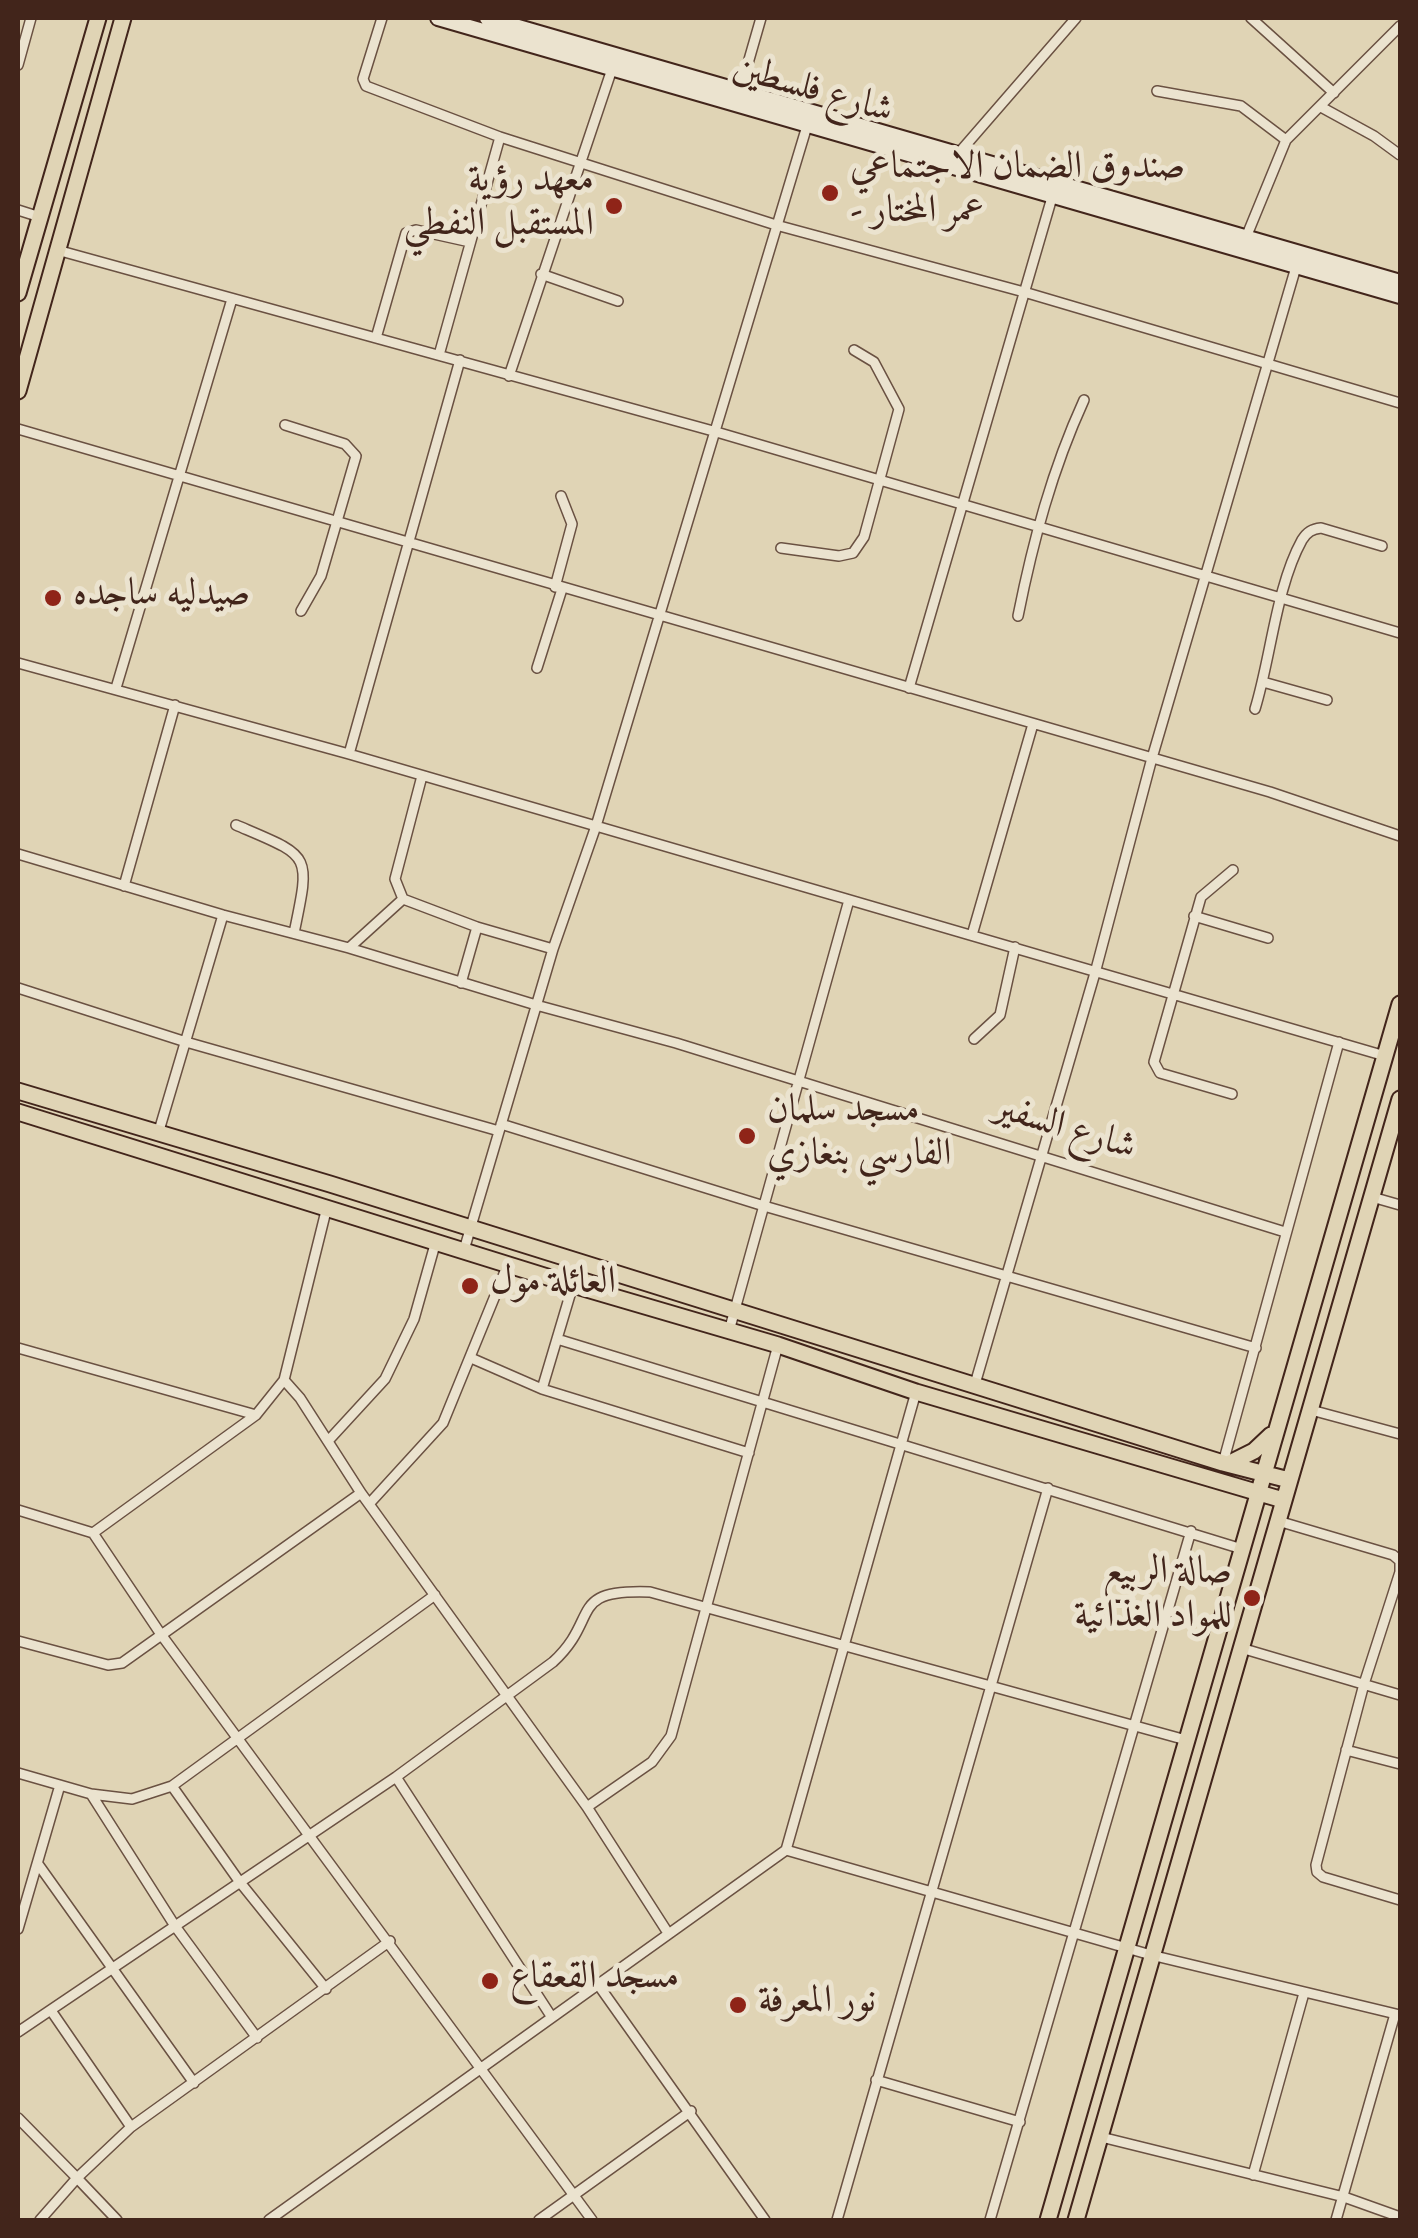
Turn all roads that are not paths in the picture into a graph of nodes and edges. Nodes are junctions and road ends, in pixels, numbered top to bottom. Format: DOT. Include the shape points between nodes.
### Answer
graph roads {
  1 [pos="31,18"];
  2 [pos="98,18"];
  3 [pos="123,18"];
  4 [pos="382,18"];
  5 [pos="438,18"];
  6 [pos="487,18"];
  7 [pos="761,18"];
  8 [pos="1076,18"];
  9 [pos="1251,18"];
  10 [pos="1400,26"];
  11 [pos="18,65"];
  12 [pos="612,70"];
  13 [pos="740,91"];
  14 [pos="1157,91"];
  15 [pos="1334,93"];
  16 [pos="1321,108"];
  17 [pos="807,126"];
  18 [pos="861,134"];
  19 [pos="500,137"];
  20 [pos="1286,140"];
  21 [pos="958,154"];
  22 [pos="1400,156"];
  23 [pos="581,163"];
  24 [pos="1052,194"];
  25 [pos="18,210"];
  26 [pos="40,217"];
  27 [pos="776,225"];
  28 [pos="1247,235"];
  29 [pos="470,242"];
  30 [pos="56,249"];
  31 [pos="1296,266"];
  32 [pos="541,274"];
  33 [pos="1400,282"];
  34 [pos="1024,292"];
  35 [pos="18,293"];
  36 [pos="1400,296"];
  37 [pos="232,299"];
  38 [pos="618,301"];
  39 [pos="376,338"];
  40 [pos="854,350"];
  41 [pos="439,354"];
  42 [pos="460,360"];
  43 [pos="1269,364"];
  44 [pos="509,376"];
  45 [pos="18,391"];
  46 [pos="1084,400"];
  47 [pos="1400,403"];
  48 [pos="285,425"];
  49 [pos="18,428"];
  50 [pos="712,432"];
  51 [pos="180,475"];
  52 [pos="880,479"];
  53 [pos="562,496"];
  54 [pos="962,506"];
  55 [pos="339,520"];
  56 [pos="1037,528"];
  57 [pos="407,542"];
  58 [pos="1382,546"];
  59 [pos="780,548"];
  60 [pos="1207,575"];
  61 [pos="559,588"];
  62 [pos="1282,597"];
  63 [pos="301,612"];
  64 [pos="660,615"];
  65 [pos="1018,616"];
  66 [pos="1400,633"];
  67 [pos="18,663"];
  68 [pos="537,668"];
  69 [pos="1263,682"];
  70 [pos="116,688"];
  71 [pos="909,688"];
  72 [pos="1328,700"];
  73 [pos="175,704"];
  74 [pos="1255,709"];
  75 [pos="1032,724"];
  76 [pos="349,754"];
  77 [pos="1152,758"];
  78 [pos="422,776"];
  79 [pos="1400,822"];
  80 [pos="236,825"];
  81 [pos="596,826"];
  82 [pos="1399,836"];
  83 [pos="18,854"];
  84 [pos="1233,870"];
  85 [pos="124,886"];
  86 [pos="402,899"];
  87 [pos="849,900"];
  88 [pos="223,915"];
  89 [pos="1194,916"];
  90 [pos="477,927"];
  91 [pos="294,933"];
  92 [pos="972,934"];
  93 [pos="1268,938"];
  94 [pos="1015,947"];
  95 [pos="349,948"];
  96 [pos="552,948"];
  97 [pos="1095,972"];
  98 [pos="462,983"];
  99 [pos="18,988"];
  100 [pos="1174,994"];
  101 [pos="1400,1004"];
  102 [pos="536,1005"];
  103 [pos="974,1039"];
  104 [pos="186,1042"];
  105 [pos="1339,1042"];
  106 [pos="1385,1056"];
  107 [pos="801,1082"];
  108 [pos="18,1091"];
  109 [pos="1232,1094"];
  110 [pos="1400,1099"];
  111 [pos="18,1112"];
  112 [pos="500,1128"];
  113 [pos="158,1134"];
  114 [pos="1040,1155"];
  115 [pos="1372,1197"];
  116 [pos="1400,1205"];
  117 [pos="764,1206"];
  118 [pos="327,1207"];
  119 [pos="470,1229"];
  120 [pos="1285,1232"];
  121 [pos="436,1241"];
  122 [pos="464,1250"];
  123 [pos="508,1264"];
  124 [pos="1005,1276"];
  125 [pos="629,1278"];
  126 [pos="573,1285"];
  127 [pos="624,1300"];
  128 [pos="734,1310"];
  129 [pos="729,1331"];
  130 [pos="556,1339"];
  131 [pos="778,1345"];
  132 [pos="18,1348"];
  133 [pos="1256,1348"];
  134 [pos="472,1358"];
  135 [pos="284,1380"];
  136 [pos="975,1384"];
  137 [pos="542,1388"];
  138 [pos="916,1392"];
  139 [pos="762,1402"];
  140 [pos="1311,1410"];
  141 [pos="1068,1414"];
  142 [pos="256,1416"];
  143 [pos="1274,1432"];
  144 [pos="1062,1434"];
  145 [pos="1400,1434"];
  146 [pos="328,1441"];
  147 [pos="899,1446"];
  148 [pos="749,1453"];
  149 [pos="1225,1464"];
  150 [pos="1263,1473"];
  151 [pos="1289,1480"];
  152 [pos="1226,1482"];
  153 [pos="1048,1488"];
  154 [pos="1258,1492"];
  155 [pos="361,1493"];
  156 [pos="1284,1500"];
  157 [pos="369,1504"];
  158 [pos="18,1510"];
  159 [pos="1251,1518"];
  160 [pos="1278,1521"];
  161 [pos="1191,1532"];
  162 [pos="93,1533"];
  163 [pos="1242,1549"];
  164 [pos="435,1596"];
  165 [pos="708,1607"];
  166 [pos="160,1634"];
  167 [pos="18,1641"];
  168 [pos="842,1645"];
  169 [pos="1241,1648"];
  170 [pos="1364,1684"];
  171 [pos="991,1685"];
  172 [pos="507,1696"];
  173 [pos="1400,1696"];
  174 [pos="1135,1725"];
  175 [pos="238,1738"];
  176 [pos="1186,1740"];
  177 [pos="1346,1750"];
  178 [pos="1400,1764"];
  179 [pos="18,1772"];
  180 [pos="396,1777"];
  181 [pos="60,1785"];
  182 [pos="172,1786"];
  183 [pos="91,1794"];
  184 [pos="587,1808"];
  185 [pos="309,1834"];
  186 [pos="786,1850"];
  187 [pos="38,1864"];
  188 [pos="239,1881"];
  189 [pos="929,1893"];
  190 [pos="1400,1900"];
  191 [pos="175,1926"];
  192 [pos="18,1929"];
  193 [pos="668,1932"];
  194 [pos="1074,1934"];
  195 [pos="390,1942"];
  196 [pos="1125,1948"];
  197 [pos="1151,1956"];
  198 [pos="111,1970"];
  199 [pos="597,1983"];
  200 [pos="326,1989"];
  201 [pos="1304,1993"];
  202 [pos="52,2012"];
  203 [pos="1398,2014"];
  204 [pos="552,2016"];
  205 [pos="18,2032"];
  206 [pos="257,2038"];
  207 [pos="479,2067"];
  208 [pos="876,2080"];
  209 [pos="194,2083"];
  210 [pos="691,2111"];
  211 [pos="18,2118"];
  212 [pos="1020,2122"];
  213 [pos="131,2128"];
  214 [pos="1101,2137"];
  215 [pos="1253,2174"];
  216 [pos="77,2178"];
  217 [pos="575,2195"];
  218 [pos="1344,2197"];
  219 [pos="1400,2217"];
  220 [pos="40,2220"];
  221 [pos="117,2220"];
  222 [pos="270,2220"];
  223 [pos="538,2220"];
  224 [pos="592,2220"];
  225 [pos="766,2220"];
  226 [pos="837,2220"];
  227 [pos="990,2220"];
  228 [pos="1048,2220"];
  229 [pos="1076,2220"];
  230 [pos="1336,2220"];
  1 -- 11 [label="street"];
  2 -- 26 [label="main road"];
  3 -- 30 [label="main road"];
  4 -- 19 [label="street" via="366,86"];
  5 -- 12 [label="street, شارع فلسطين"];
  6 -- 13 [label="street, شارع فلسطين"];
  7 -- 13 [label="street"];
  8 -- 21 [label="street"];
  9 -- 15 [label="street"];
  10 -- 15 [label="street"];
  12 -- 17 [label="street, شارع فلسطين"];
  12 -- 23 [label="street"];
  13 -- 18 [label="street, شارع فلسطين"];
  14 -- 20 [label="street" via="1241,106"];
  15 -- 16 [label="street"];
  16 -- 20 [label="street"];
  16 -- 22 [label="street"];
  17 -- 18 [label="street, شارع فلسطين"];
  17 -- 27 [label="street"];
  18 -- 21 [label="street, شارع فلسطين"];
  18 -- 24 [label="street, شارع فلسطين"];
  19 -- 23 [label="street"];
  19 -- 29 [label="street"];
  20 -- 28 [label="street"];
  21 -- 28 [label="street, شارع فلسطين"];
  23 -- 27 [label="street"];
  23 -- 32 [label="street"];
  24 -- 31 [label="street, شارع فلسطين"];
  24 -- 34 [label="street"];
  25 -- 26 [label="street"];
  26 -- 35 [label="main road"];
  27 -- 34 [label="street"];
  27 -- 50 [label="street"];
  28 -- 33 [label="street, شارع فلسطين"];
  29 -- 39 [label="street" via="406,233"];
  29 -- 41 [label="street"];
  30 -- 37 [label="street"];
  30 -- 45 [label="main road"];
  31 -- 36 [label="street, شارع فلسطين"];
  31 -- 43 [label="street"];
  32 -- 38 [label="street"];
  32 -- 44 [label="street"];
  34 -- 43 [label="street"];
  34 -- 54 [label="street"];
  37 -- 39 [label="street"];
  37 -- 51 [label="street"];
  39 -- 41 [label="street"];
  40 -- 52 [label="street" via="874,362 899,408"];
  41 -- 42 [label="street"];
  42 -- 44 [label="street"];
  42 -- 57 [label="street"];
  43 -- 47 [label="street"];
  43 -- 60 [label="street"];
  44 -- 50 [label="street"];
  46 -- 56 [label="street"];
  48 -- 55 [label="street" via="354,450"];
  49 -- 51 [label="street"];
  50 -- 52 [label="street"];
  50 -- 64 [label="street"];
  51 -- 55 [label="street"];
  51 -- 70 [label="street"];
  52 -- 54 [label="street"];
  52 -- 59 [label="street" via="853,553"];
  53 -- 61 [label="street" via="572,524"];
  54 -- 56 [label="street"];
  54 -- 71 [label="street"];
  55 -- 57 [label="street"];
  55 -- 63 [label="street"];
  56 -- 60 [label="street"];
  56 -- 65 [label="street"];
  57 -- 61 [label="street"];
  57 -- 76 [label="street"];
  58 -- 62 [label="street" via="1314,528 1303,538"];
  60 -- 62 [label="street"];
  60 -- 77 [label="street"];
  61 -- 64 [label="street"];
  61 -- 68 [label="street"];
  62 -- 66 [label="street"];
  62 -- 69 [label="street"];
  64 -- 71 [label="street"];
  64 -- 81 [label="street"];
  67 -- 70 [label="street"];
  69 -- 72 [label="street"];
  69 -- 74 [label="street"];
  70 -- 73 [label="street"];
  71 -- 75 [label="street"];
  73 -- 76 [label="street"];
  73 -- 85 [label="street"];
  75 -- 77 [label="street"];
  75 -- 92 [label="street"];
  76 -- 78 [label="street"];
  77 -- 82 [label="street"];
  77 -- 97 [label="street"];
  78 -- 81 [label="street"];
  78 -- 86 [label="street" via="395,879"];
  79 -- 82 [label="street"];
  80 -- 91 [label="street" via="289,848 300,862 305,878"];
  81 -- 87 [label="street"];
  81 -- 96 [label="street"];
  83 -- 85 [label="street, شارع السفير"];
  84 -- 89 [label="street" via="1201,897"];
  85 -- 88 [label="street, شارع السفير"];
  86 -- 90 [label="street"];
  86 -- 95 [label="street"];
  87 -- 92 [label="street"];
  87 -- 107 [label="street"];
  88 -- 91 [label="street, شارع السفير"];
  88 -- 104 [label="street"];
  89 -- 93 [label="street"];
  89 -- 100 [label="street"];
  90 -- 96 [label="street"];
  90 -- 98 [label="street"];
  91 -- 95 [label="street, شارع السفير"];
  92 -- 94 [label="street"];
  94 -- 97 [label="street"];
  94 -- 103 [label="street" via="1000,1015"];
  95 -- 98 [label="street, شارع السفير"];
  96 -- 102 [label="street"];
  97 -- 100 [label="street"];
  97 -- 114 [label="street"];
  98 -- 102 [label="street, شارع السفير"];
  99 -- 104 [label="street"];
  100 -- 105 [label="street"];
  100 -- 109 [label="street" via="1156,1068"];
  101 -- 106 [label="main road"];
  102 -- 107 [label="street, شارع السفير"];
  102 -- 112 [label="street"];
  104 -- 112 [label="street"];
  104 -- 113 [label="street"];
  105 -- 106 [label="street"];
  105 -- 120 [label="street"];
  106 -- 143 [label="main road"];
  107 -- 114 [label="street, شارع السفير"];
  107 -- 117 [label="street"];
  108 -- 113 [label="main road"];
  110 -- 115 [label="main road"];
  111 -- 118 [label="main road"];
  112 -- 117 [label="street"];
  112 -- 119 [label="street"];
  113 -- 119 [label="main road"];
  114 -- 120 [label="street, شارع السفير"];
  114 -- 124 [label="street"];
  115 -- 116 [label="street"];
  115 -- 140 [label="main road"];
  117 -- 124 [label="street"];
  117 -- 128 [label="street"];
  118 -- 121 [label="main road"];
  118 -- 135 [label="street"];
  119 -- 122 [label="street"];
  119 -- 125 [label="main road"];
  120 -- 133 [label="street"];
  121 -- 122 [label="main road"];
  121 -- 146 [label="street" via="414,1319 385,1378"];
  122 -- 123 [label="main road"];
  123 -- 126 [label="main road"];
  123 -- 134 [label="street"];
  124 -- 133 [label="street"];
  124 -- 136 [label="street"];
  125 -- 127 [label="main road"];
  125 -- 128 [label="main road"];
  126 -- 127 [label="main road"];
  126 -- 130 [label="street"];
  127 -- 129 [label="main road"];
  128 -- 129 [label="street"];
  128 -- 136 [label="main road"];
  129 -- 131 [label="main road"];
  130 -- 137 [label="street"];
  130 -- 139 [label="street"];
  131 -- 138 [label="main road"];
  131 -- 139 [label="street"];
  132 -- 142 [label="street"];
  133 -- 149 [label="street"];
  134 -- 137 [label="street"];
  134 -- 157 [label="street" via="444,1423"];
  135 -- 142 [label="street"];
  135 -- 146 [label="street"];
  136 -- 141 [label="main road"];
  137 -- 148 [label="street"];
  138 -- 144 [label="main road"];
  138 -- 147 [label="street"];
  139 -- 147 [label="street"];
  139 -- 148 [label="street"];
  140 -- 145 [label="street"];
  140 -- 151 [label="main road"];
  141 -- 144 [label="main road"];
  141 -- 149 [label="main road"];
  142 -- 162 [label="street"];
  143 -- 149 [label="main road"];
  143 -- 150 [label="main road"];
  144 -- 152 [label="main road"];
  146 -- 155 [label="street"];
  147 -- 153 [label="street"];
  147 -- 168 [label="street"];
  148 -- 165 [label="street"];
  149 -- 150 [label="main road"];
  150 -- 151 [label="main road"];
  150 -- 154 [label="main road"];
  151 -- 156 [label="main road"];
  152 -- 154 [label="main road"];
  152 -- 159 [label="main road"];
  153 -- 161 [label="street"];
  153 -- 171 [label="street"];
  154 -- 156 [label="main road"];
  154 -- 159 [label="main road"];
  155 -- 157 [label="street"];
  155 -- 166 [label="street"];
  156 -- 160 [label="main road"];
  157 -- 164 [label="street"];
  158 -- 162 [label="street"];
  159 -- 163 [label="main road"];
  160 -- 169 [label="main road"];
  160 -- 170 [label="street" via="1400,1561"];
  161 -- 163 [label="street"];
  161 -- 174 [label="street"];
  162 -- 166 [label="street"];
  163 -- 176 [label="main road"];
  164 -- 172 [label="street"];
  164 -- 175 [label="street"];
  165 -- 168 [label="street"];
  165 -- 172 [label="street" via="650,1592 602,1595 562,1653"];
  165 -- 184 [label="street" via="663,1750"];
  166 -- 167 [label="street" via="115,1666"];
  166 -- 175 [label="street"];
  168 -- 171 [label="street"];
  168 -- 186 [label="street"];
  169 -- 170 [label="street"];
  169 -- 197 [label="main road"];
  170 -- 173 [label="street"];
  170 -- 177 [label="street"];
  171 -- 174 [label="street"];
  171 -- 189 [label="street"];
  172 -- 180 [label="street"];
  172 -- 184 [label="street"];
  174 -- 176 [label="street"];
  174 -- 194 [label="street"];
  175 -- 182 [label="street"];
  175 -- 185 [label="street"];
  176 -- 196 [label="main road"];
  177 -- 178 [label="street"];
  177 -- 190 [label="street" via="1317,1872"];
  179 -- 181 [label="street"];
  180 -- 185 [label="street"];
  180 -- 204 [label="street"];
  181 -- 183 [label="street"];
  181 -- 187 [label="street"];
  182 -- 183 [label="street" via="138,1799"];
  182 -- 188 [label="street"];
  183 -- 191 [label="street"];
  184 -- 193 [label="street"];
  185 -- 188 [label="street"];
  185 -- 195 [label="street"];
  186 -- 189 [label="street"];
  186 -- 193 [label="street"];
  187 -- 192 [label="street"];
  187 -- 198 [label="street"];
  188 -- 191 [label="street"];
  188 -- 200 [label="street"];
  189 -- 194 [label="street"];
  189 -- 208 [label="street"];
  191 -- 198 [label="street"];
  191 -- 206 [label="street"];
  193 -- 199 [label="street"];
  194 -- 196 [label="street"];
  194 -- 212 [label="street"];
  195 -- 200 [label="street"];
  195 -- 207 [label="street"];
  196 -- 197 [label="street"];
  196 -- 228 [label="main road"];
  197 -- 201 [label="street"];
  197 -- 214 [label="main road"];
  198 -- 202 [label="street"];
  198 -- 209 [label="street"];
  199 -- 204 [label="street"];
  199 -- 210 [label="street"];
  200 -- 206 [label="street"];
  201 -- 203 [label="street"];
  201 -- 215 [label="street"];
  202 -- 205 [label="street"];
  202 -- 213 [label="street"];
  203 -- 218 [label="street"];
  204 -- 207 [label="street"];
  206 -- 209 [label="street"];
  207 -- 217 [label="street"];
  207 -- 222 [label="street"];
  208 -- 212 [label="street"];
  208 -- 226 [label="street"];
  209 -- 213 [label="street"];
  210 -- 217 [label="street"];
  210 -- 225 [label="street"];
  211 -- 216 [label="street"];
  212 -- 227 [label="street"];
  213 -- 216 [label="street"];
  214 -- 215 [label="street"];
  214 -- 229 [label="main road"];
  215 -- 218 [label="street"];
  216 -- 220 [label="street"];
  216 -- 221 [label="street"];
  217 -- 223 [label="street"];
  217 -- 224 [label="street"];
  218 -- 219 [label="street"];
  218 -- 230 [label="street"];
}
